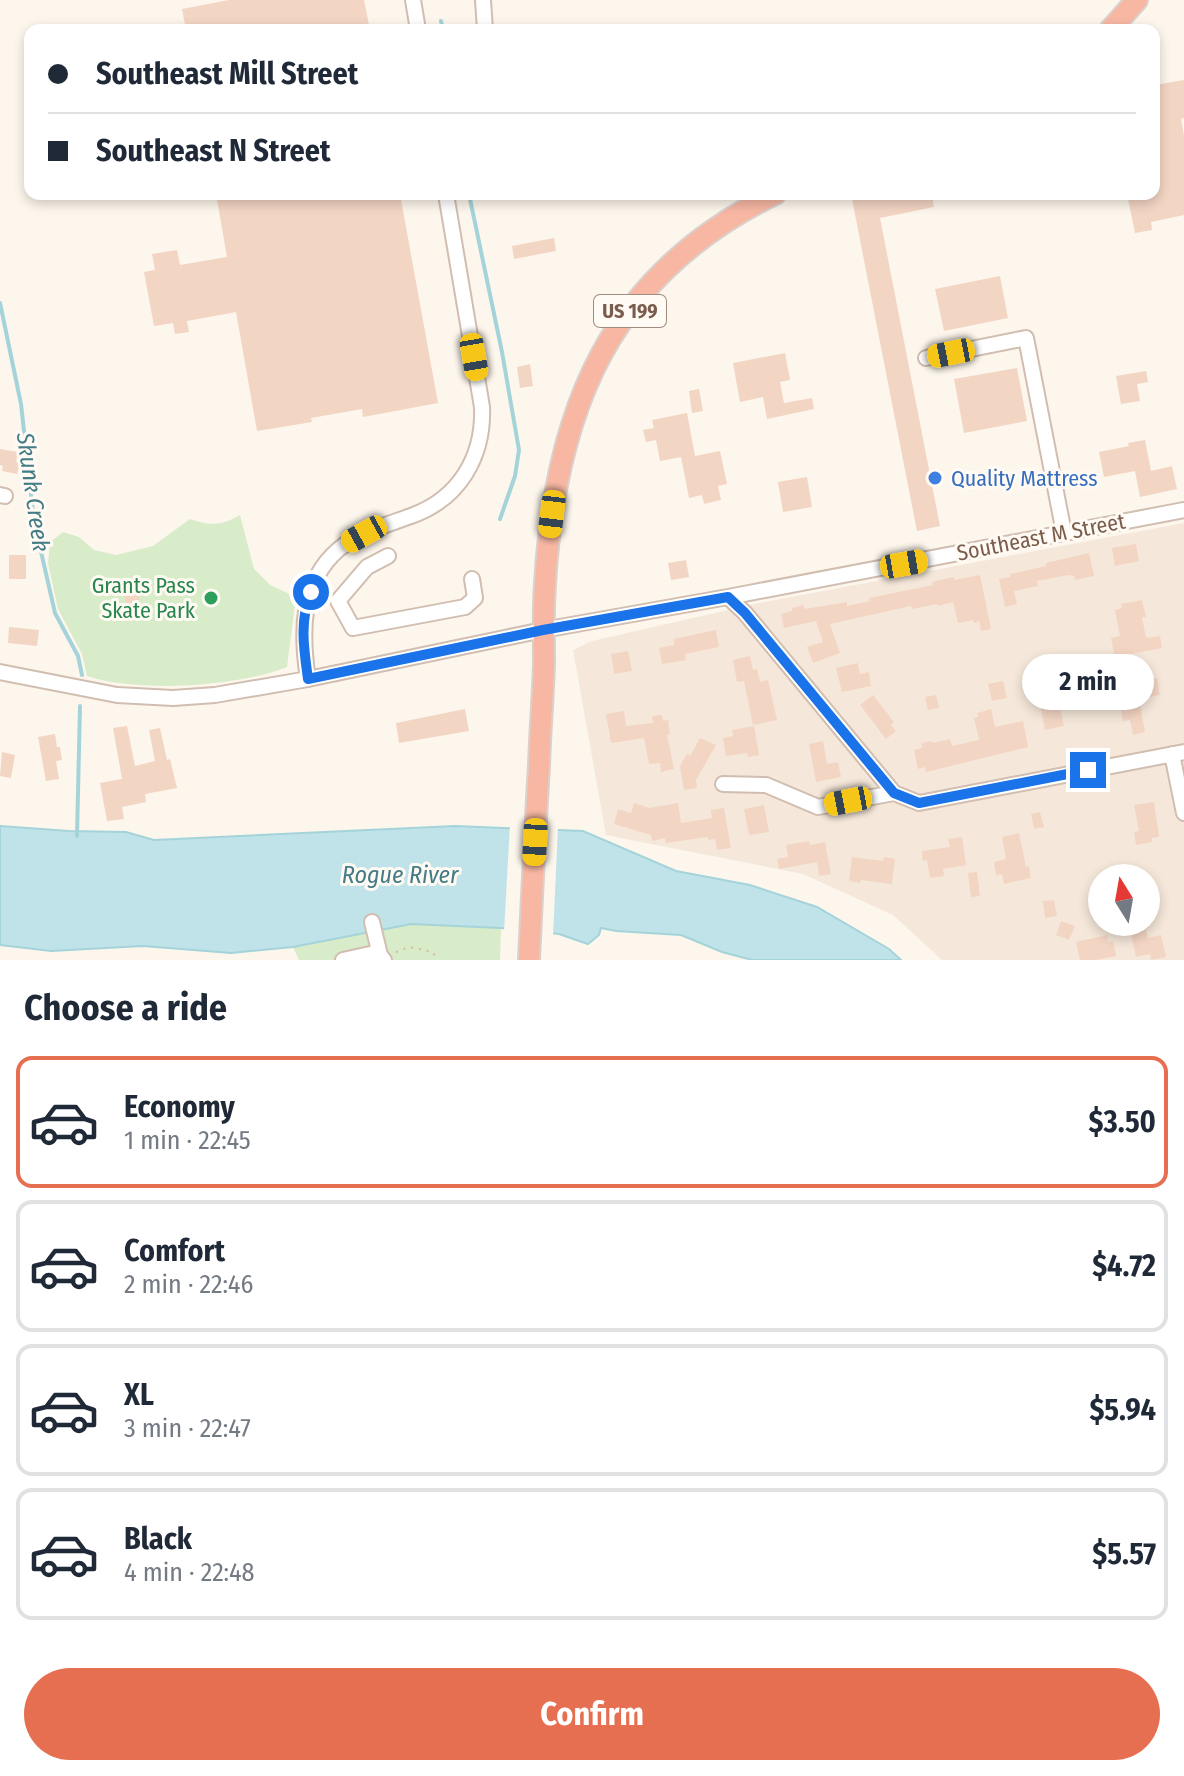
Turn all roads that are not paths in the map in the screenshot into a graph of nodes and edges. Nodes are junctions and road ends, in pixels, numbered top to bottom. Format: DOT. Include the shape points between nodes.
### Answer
graph roads {
  1 [pos="413,0"];
  2 [pos="483,0"];
  3 [pos="1137,0"];
  4 [pos="417,24"];
  5 [pos="485,24"];
  6 [pos="1115,24"];
  7 [pos="447,200"];
  8 [pos="763,200"];
  9 [pos="926,358"];
  10 [pos="1184,510"];
  11 [pos="1064,533"];
  12 [pos="388,556"];
  13 [pos="472,579"];
  14 [pos="728,597"];
  15 [pos="543,630"];
  16 [pos="0,672"];
  17 [pos="308,679"];
  18 [pos="1178,753"];
  19 [pos="723,784"];
  20 [pos="894,793"];
  21 [pos="1184,813"];
  22 [pos="372,922"];
  23 [pos="382,957"];
  24 [pos="343,960"];
  25 [pos="529,960"];
  1 -- 4 [label="street"];
  2 -- 5 [label="street"];
  3 -- 6 [label="highway"];
  7 -- 17 [label="street" via="482,407 478,449 457,485 433,506 350,542 323,568 304,615"];
  8 -- 15 [label="highway, US 199" via="718,227 665,270 626,315 597,361 575,411 557,482"];
  9 -- 11 [label="street" via="1026,338"];
  10 -- 11 [label="street, Southeast M Street"];
  11 -- 14 [label="street, Southeast M Street"];
  12 -- 13 [label="street" via="367,567 338,601 353,628 465,607 475,598"];
  14 -- 15 [label="street, Southeast M Street"];
  14 -- 20 [label="street"];
  15 -- 17 [label="street, Southeast M Street"];
  15 -- 25 [label="highway, US 199"];
  16 -- 17 [label="street, Southeast M Street" via="117,695 173,698"];
  18 -- 20 [label="street" via="919,803"];
  18 -- 21 [label="street"];
  19 -- 20 [label="street" via="766,785 818,807"];
  22 -- 23 [label="street"];
  23 -- 24 [label="street"];
}
